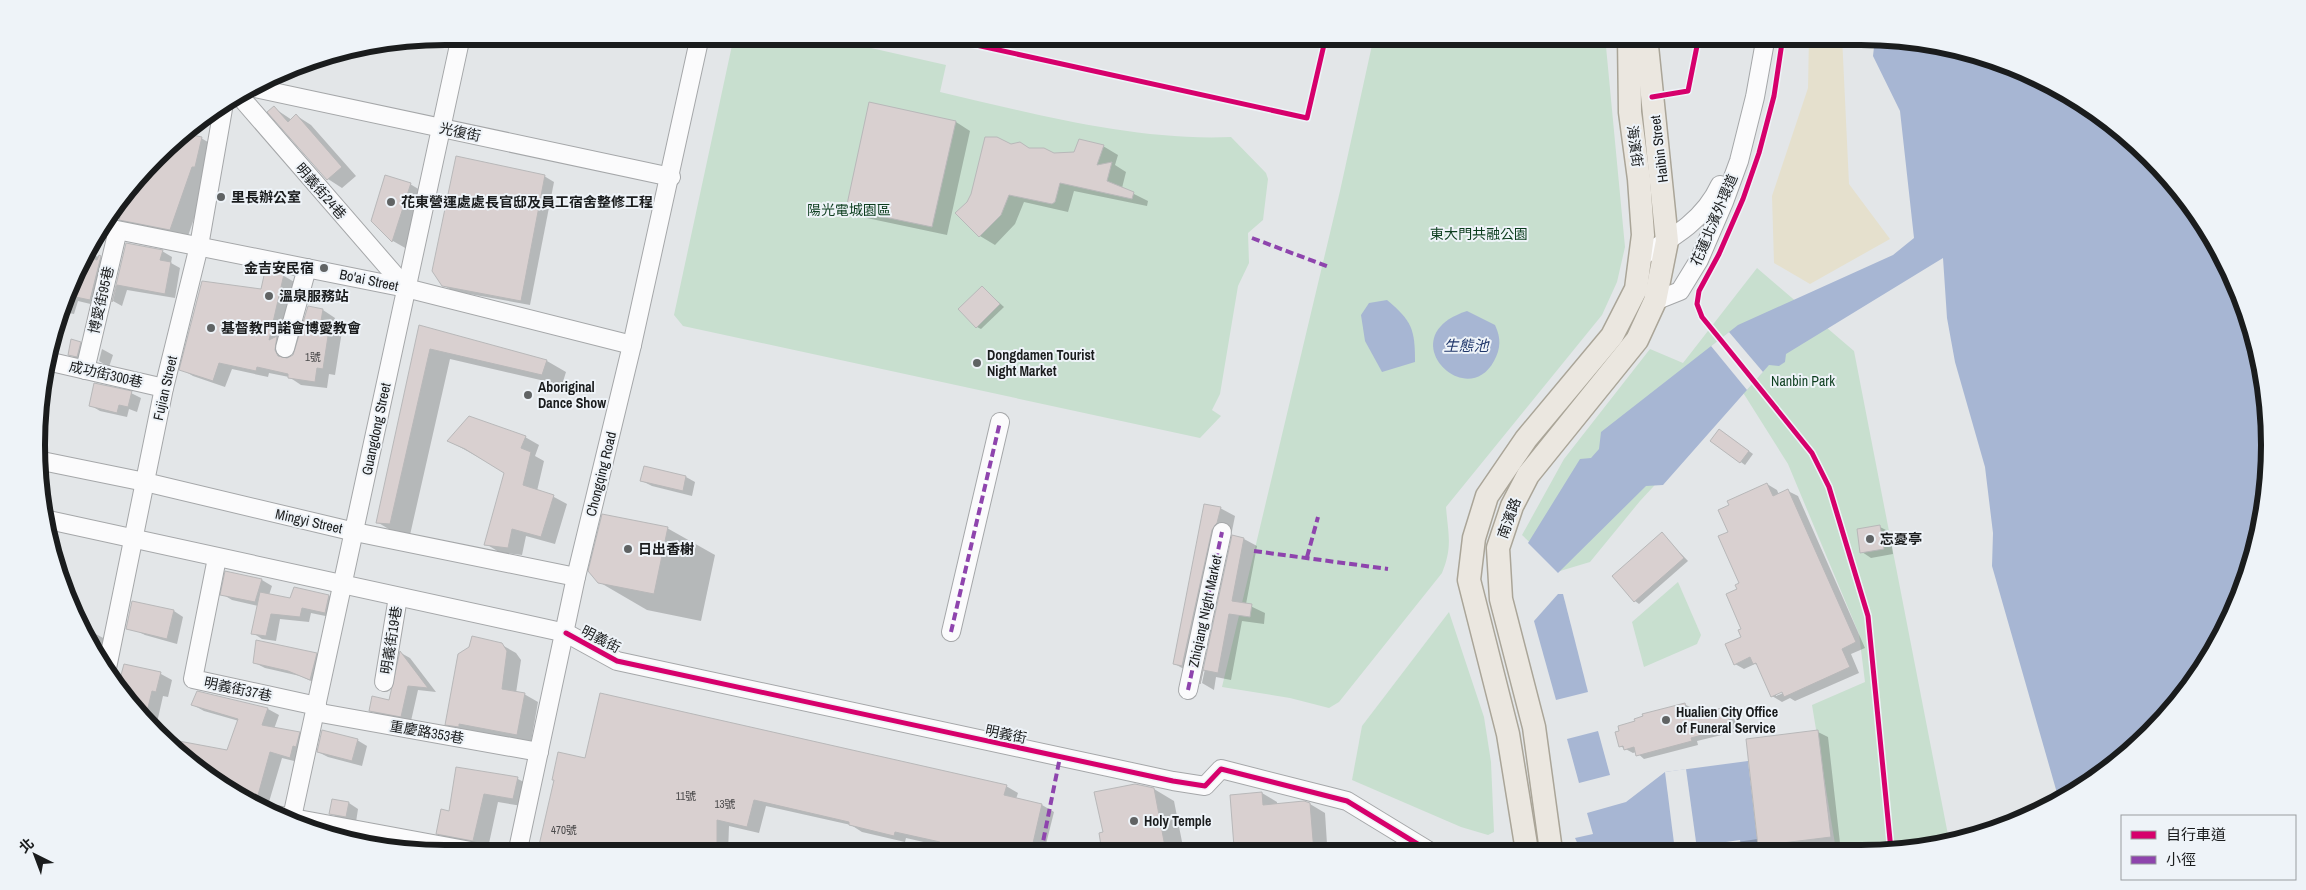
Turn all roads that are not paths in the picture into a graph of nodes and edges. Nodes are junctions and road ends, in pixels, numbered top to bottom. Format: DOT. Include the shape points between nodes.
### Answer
graph roads {
  1 [pos="459,45"];
  2 [pos="698,45"];
  3 [pos="1629,45"];
  4 [pos="1647,45"];
  5 [pos="1764,45"];
  6 [pos="262,89"];
  7 [pos="243,100"];
  8 [pos="222,112"];
  9 [pos="1749,120"];
  10 [pos="439,127"];
  11 [pos="671,177"];
  12 [pos="109,228"];
  13 [pos="1667,234"];
  14 [pos="200,246"];
  15 [pos="1642,256"];
  16 [pos="307,268"];
  17 [pos="406,288"];
  18 [pos="1656,301"];
  19 [pos="632,346"];
  20 [pos="285,348"];
  21 [pos="54,363"];
  22 [pos="85,370"];
  23 [pos="164,388"];
  24 [pos="1000,422"];
  25 [pos="46,462"];
  26 [pos="145,482"];
  27 [pos="53,521"];
  28 [pos="355,532"];
  29 [pos="1222,532"];
  30 [pos="134,539"];
  31 [pos="217,558"];
  32 [pos="576,577"];
  33 [pos="344,586"];
  34 [pos="398,598"];
  35 [pos="951,632"];
  36 [pos="566,633"];
  37 [pos="108,661"];
  38 [pos="384,682"];
  39 [pos="1188,690"];
  40 [pos="316,709"];
  41 [pos="539,752"];
  42 [pos="292,815"];
  43 [pos="319,825"];
  44 [pos="432,845"];
  45 [pos="519,845"];
  46 [pos="1419,845"];
  47 [pos="1527,845"];
  48 [pos="1551,845"];
  1 -- 10 [label="street, Guangdong Street"];
  2 -- 11 [label="street, Chongqing Road"];
  3 -- 15 [label="main road, 海濱街" via="1630,112 1644,235"];
  4 -- 13 [label="main road, Haibin Street"];
  5 -- 9 [label="street, 花蓮北濱外環道"];
  6 -- 10 [label="street, 光復街"];
  7 -- 17 [label="street, 明義街24巷"];
  8 -- 14 [label="street, Fujian Street"];
  9 -- 13 [label="street, 花蓮北濱外環道" via="1712,202 1690,226"];
  9 -- 18 [label="street, 花蓮北濱外環道" via="1739,161 1699,260 1680,291"];
  10 -- 11 [label="street, 光復街"];
  10 -- 17 [label="street, Guangdong Street"];
  11 -- 19 [label="street, Chongqing Road"];
  12 -- 14 [label="street, Bo'ai Street"];
  12 -- 22 [label="street, 博愛街95巷" via="117,234"];
  13 -- 15 [label="street, 花蓮北濱外環道"];
  13 -- 18 [label="main road, 南濱路"];
  14 -- 16 [label="street, Bo'ai Street"];
  14 -- 23 [label="street, Fujian Street"];
  15 -- 47 [label="main road, 南濱路" via="1636,289 1612,336 1526,439 1487,496 1474,538 1469,580 1508,734"];
  16 -- 17 [label="street, Bo'ai Street"];
  16 -- 20 [label="street"];
  17 -- 19 [label="street, Bo'ai Street"];
  17 -- 28 [label="street, Guangdong Street"];
  18 -- 48 [label="main road, 南濱路" via="1637,340 1528,475 1512,506 1498,548 1501,599 1534,727"];
  19 -- 32 [label="street, Chongqing Road"];
  21 -- 22 [label="street, 成功街300巷"];
  22 -- 23 [label="street, 成功街300巷"];
  23 -- 26 [label="street, Fujian Street"];
  24 -- 35 [label="street"];
  25 -- 26 [label="street, Mingyi Street"];
  26 -- 28 [label="street, Mingyi Street"];
  26 -- 30 [label="street, Fujian Street"];
  27 -- 30 [label="street"];
  28 -- 32 [label="street, Mingyi Street"];
  28 -- 33 [label="street, Guangdong Street"];
  29 -- 39 [label="street, Zhiqiang Night Market"];
  30 -- 31 [label="street"];
  30 -- 37 [label="street, Fujian Street"];
  31 -- 33 [label="street"];
  31 -- 40 [label="street, 明義街37巷" via="193,679"];
  32 -- 36 [label="street, Chongqing Road"];
  33 -- 34 [label="street"];
  33 -- 40 [label="street, Guangdong Street"];
  34 -- 36 [label="street"];
  34 -- 38 [label="street, 明義街19巷"];
  36 -- 41 [label="street, Chongqing Road"];
  36 -- 46 [label="street, 明義街" via="617,661 1173,781 1205,786 1221,769 1347,801"];
  40 -- 41 [label="street, 重慶路353巷"];
  40 -- 42 [label="street, Guangdong Street"];
  41 -- 45 [label="street, Chongqing Road"];
  43 -- 44 [label="street"];
}
